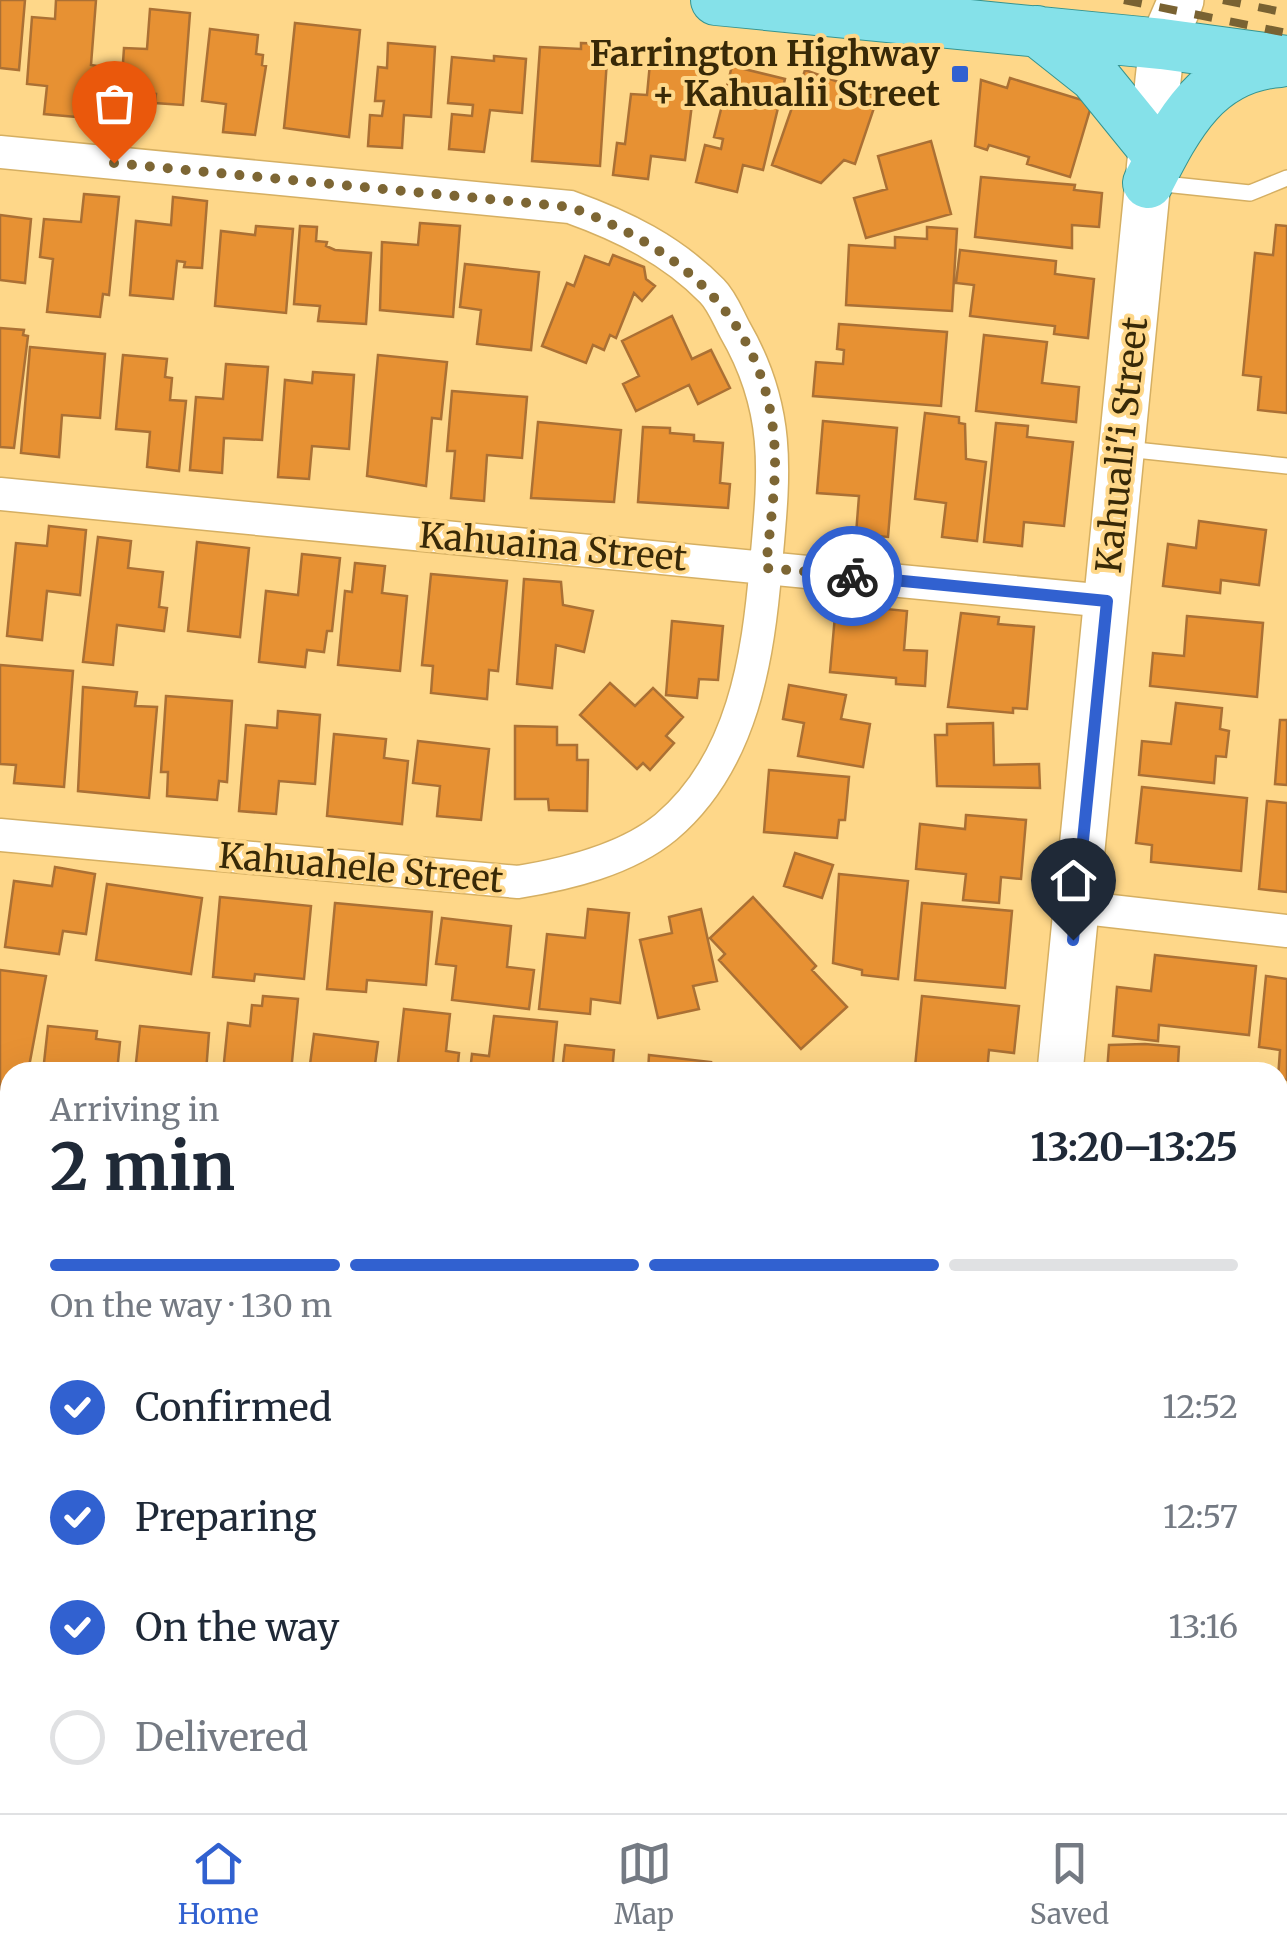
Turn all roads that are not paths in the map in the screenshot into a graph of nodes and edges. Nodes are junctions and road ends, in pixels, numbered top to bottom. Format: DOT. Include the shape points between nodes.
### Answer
graph roads {
  1 [pos="716,0"];
  2 [pos="1168,14"];
  3 [pos="1037,31"];
  4 [pos="1287,61"];
  5 [pos="0,152"];
  6 [pos="1150,164"];
  7 [pos="1287,178"];
  8 [pos="1122,449"];
  9 [pos="1287,466"];
  10 [pos="0,494"];
  11 [pos="766,568"];
  12 [pos="1107,601"];
  13 [pos="0,835"];
  14 [pos="1076,908"];
  15 [pos="1287,931"];
  16 [pos="1061,1062"];
  1 -- 3 [label="main road"];
  2 -- 3 [label="main road"];
  2 -- 4 [label="main road"];
  2 -- 6 [label="street, Kahuali'i Street"];
  3 -- 6 [label="main road" via="1094,77"];
  4 -- 6 [label="main road" via="1240,72 1198,100"];
  5 -- 11 [label="street, Kahuahele Street" via="570,207 622,226 714,293 752,359 770,412 775,467"];
  6 -- 7 [label="lane" via="1250,193"];
  6 -- 8 [label="street, Kahuali'i Street"];
  8 -- 9 [label="lane"];
  8 -- 12 [label="street, Kahuali'i Street"];
  10 -- 11 [label="street, Kahuaina Street"];
  11 -- 12 [label="street, Kahuaina Street"];
  11 -- 13 [label="street, Kahuahele Street" via="755,663 744,706 717,760 665,827 595,864 518,882 476,882"];
  12 -- 14 [label="street, Kahuali'i Street"];
  14 -- 15 [label="street"];
  14 -- 16 [label="street, Kahuali'i Street"];
}
